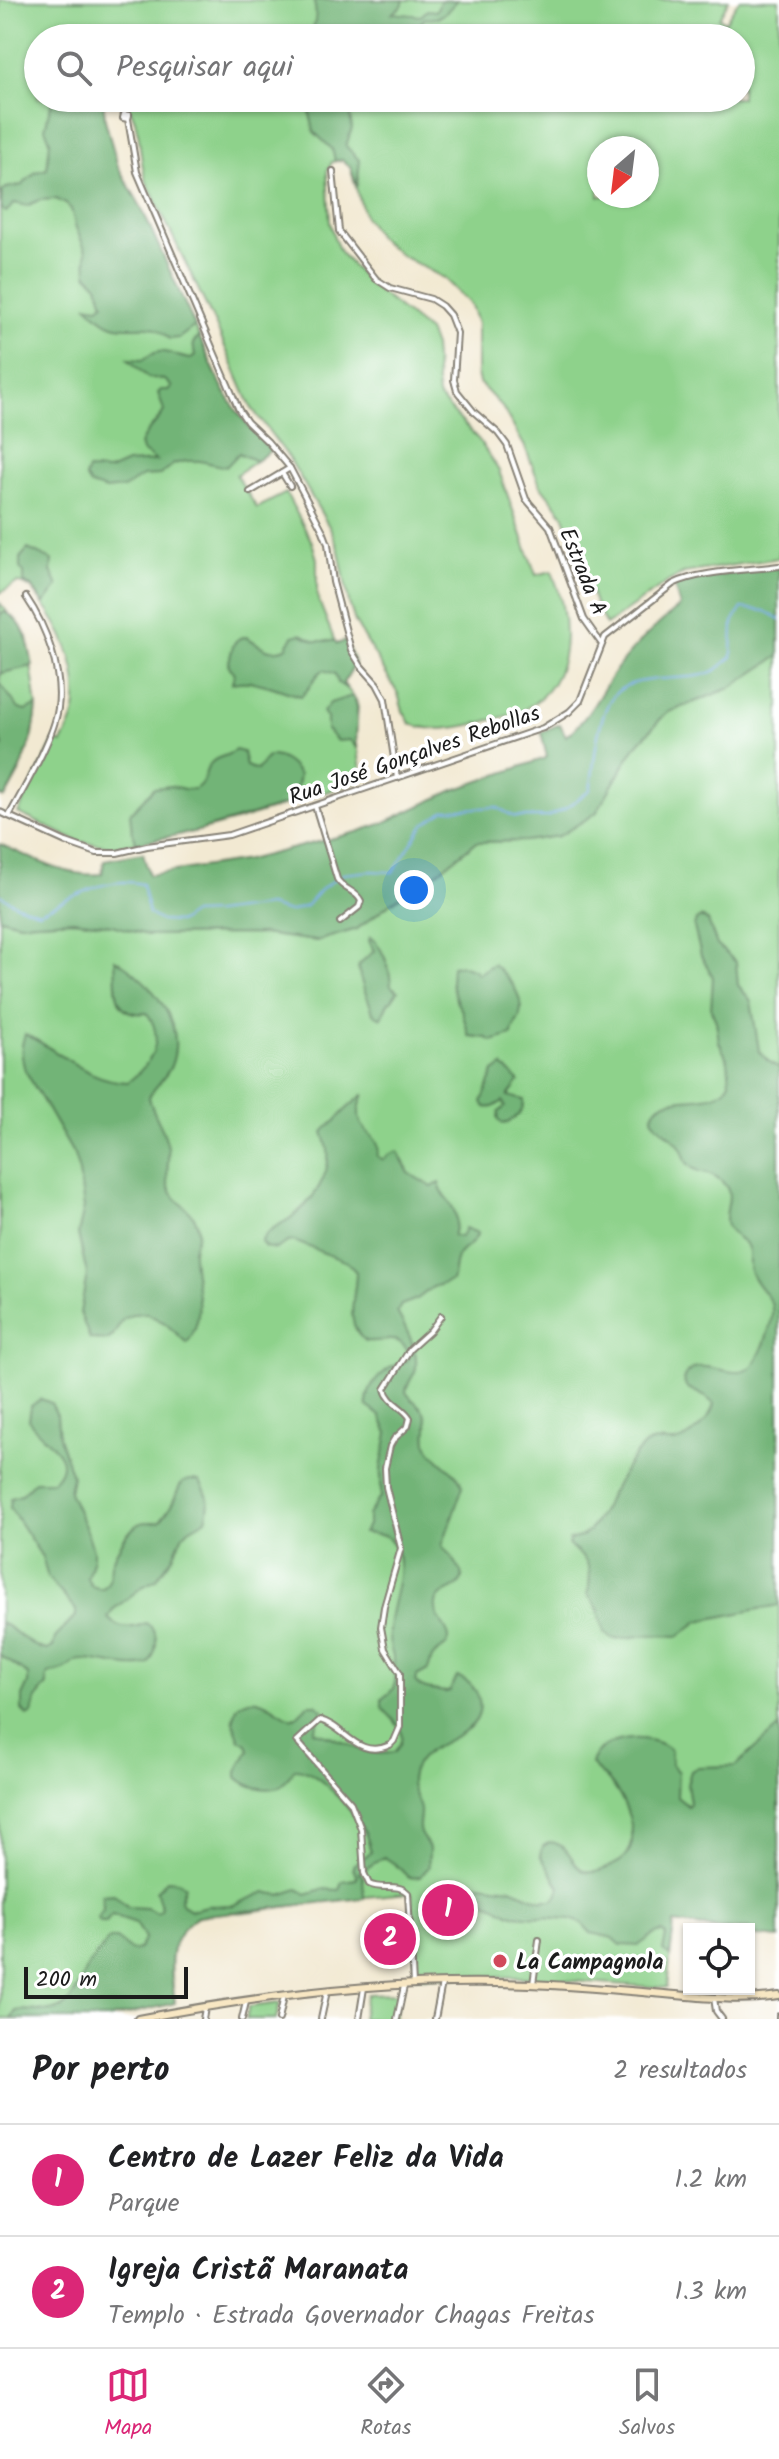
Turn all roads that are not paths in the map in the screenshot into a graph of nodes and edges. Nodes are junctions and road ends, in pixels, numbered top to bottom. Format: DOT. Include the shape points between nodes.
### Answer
graph roads {
  1 [pos="128,119"];
  2 [pos="333,171"];
  3 [pos="290,468"];
  4 [pos="282,473"];
  5 [pos="290,486"];
  6 [pos="250,492"];
  7 [pos="779,566"];
  8 [pos="26,597"];
  9 [pos="601,643"];
  10 [pos="397,778"];
  11 [pos="315,806"];
  12 [pos="0,812"];
  13 [pos="9,816"];
  14 [pos="340,922"];
  15 [pos="441,1316"];
  16 [pos="539,1940"];
  17 [pos="442,1983"];
  18 [pos="413,1984"];
  19 [pos="533,1984"];
  20 [pos="405,1985"];
  21 [pos="364,1988"];
  22 [pos="327,1991"];
  23 [pos="284,1996"];
  24 [pos="779,1996"];
  25 [pos="714,1998"];
  26 [pos="246,2001"];
  27 [pos="206,2006"];
  28 [pos="162,2017"];
  29 [pos="138,2019"];
  30 [pos="203,2019"];
  31 [pos="242,2019"];
  32 [pos="279,2019"];
  33 [pos="321,2019"];
  34 [pos="359,2019"];
  35 [pos="397,2019"];
  36 [pos="435,2019"];
  37 [pos="722,2019"];
  1 -- 3 [label="street" via="137,172 235,400 247,422"];
  2 -- 9 [label="street, Estrada A" via="339,231 376,279 431,299 450,315 457,337 457,391 503,439 526,499 550,527 584,619"];
  3 -- 4 [label="street"];
  3 -- 10 [label="street" via="328,544 351,650 385,699"];
  4 -- 5 [label="street"];
  4 -- 6 [label="street"];
  7 -- 9 [label="street, Rua José Gonçalves Rebollas" via="678,581"];
  8 -- 13 [label="street" via="52,656 58,710"];
  9 -- 10 [label="street, Rua José Gonçalves Rebollas" via="580,701 561,718"];
  10 -- 11 [label="street, Rua José Gonçalves Rebollas"];
  11 -- 13 [label="street, Rua José Gonçalves Rebollas" via="229,835 105,854"];
  11 -- 14 [label="street" via="337,879 361,901"];
  12 -- 13 [label="street, Rua José Gonçalves Rebollas"];
  15 -- 18 [label="street" via="410,1349 385,1389 410,1418 390,1446 385,1477 401,1548 381,1627 385,1649 400,1673 398,1734 390,1745 373,1748 320,1720 297,1741 351,1803 361,1829 369,1884 408,1893"];
  16 -- 19 [label="street"];
  17 -- 18 [label="main road"];
  17 -- 19 [label="main road"];
  17 -- 36 [label="street"];
  18 -- 20 [label="main road"];
  19 -- 25 [label="main road"];
  20 -- 21 [label="main road"];
  20 -- 35 [label="street"];
  21 -- 22 [label="main road"];
  21 -- 34 [label="street"];
  22 -- 23 [label="main road"];
  22 -- 33 [label="street"];
  23 -- 26 [label="main road"];
  23 -- 32 [label="street"];
  24 -- 25 [label="main road"];
  25 -- 37 [label="street"];
  26 -- 27 [label="main road"];
  26 -- 31 [label="street"];
  27 -- 28 [label="main road"];
  27 -- 30 [label="street"];
  28 -- 29 [label="main road"];
}
